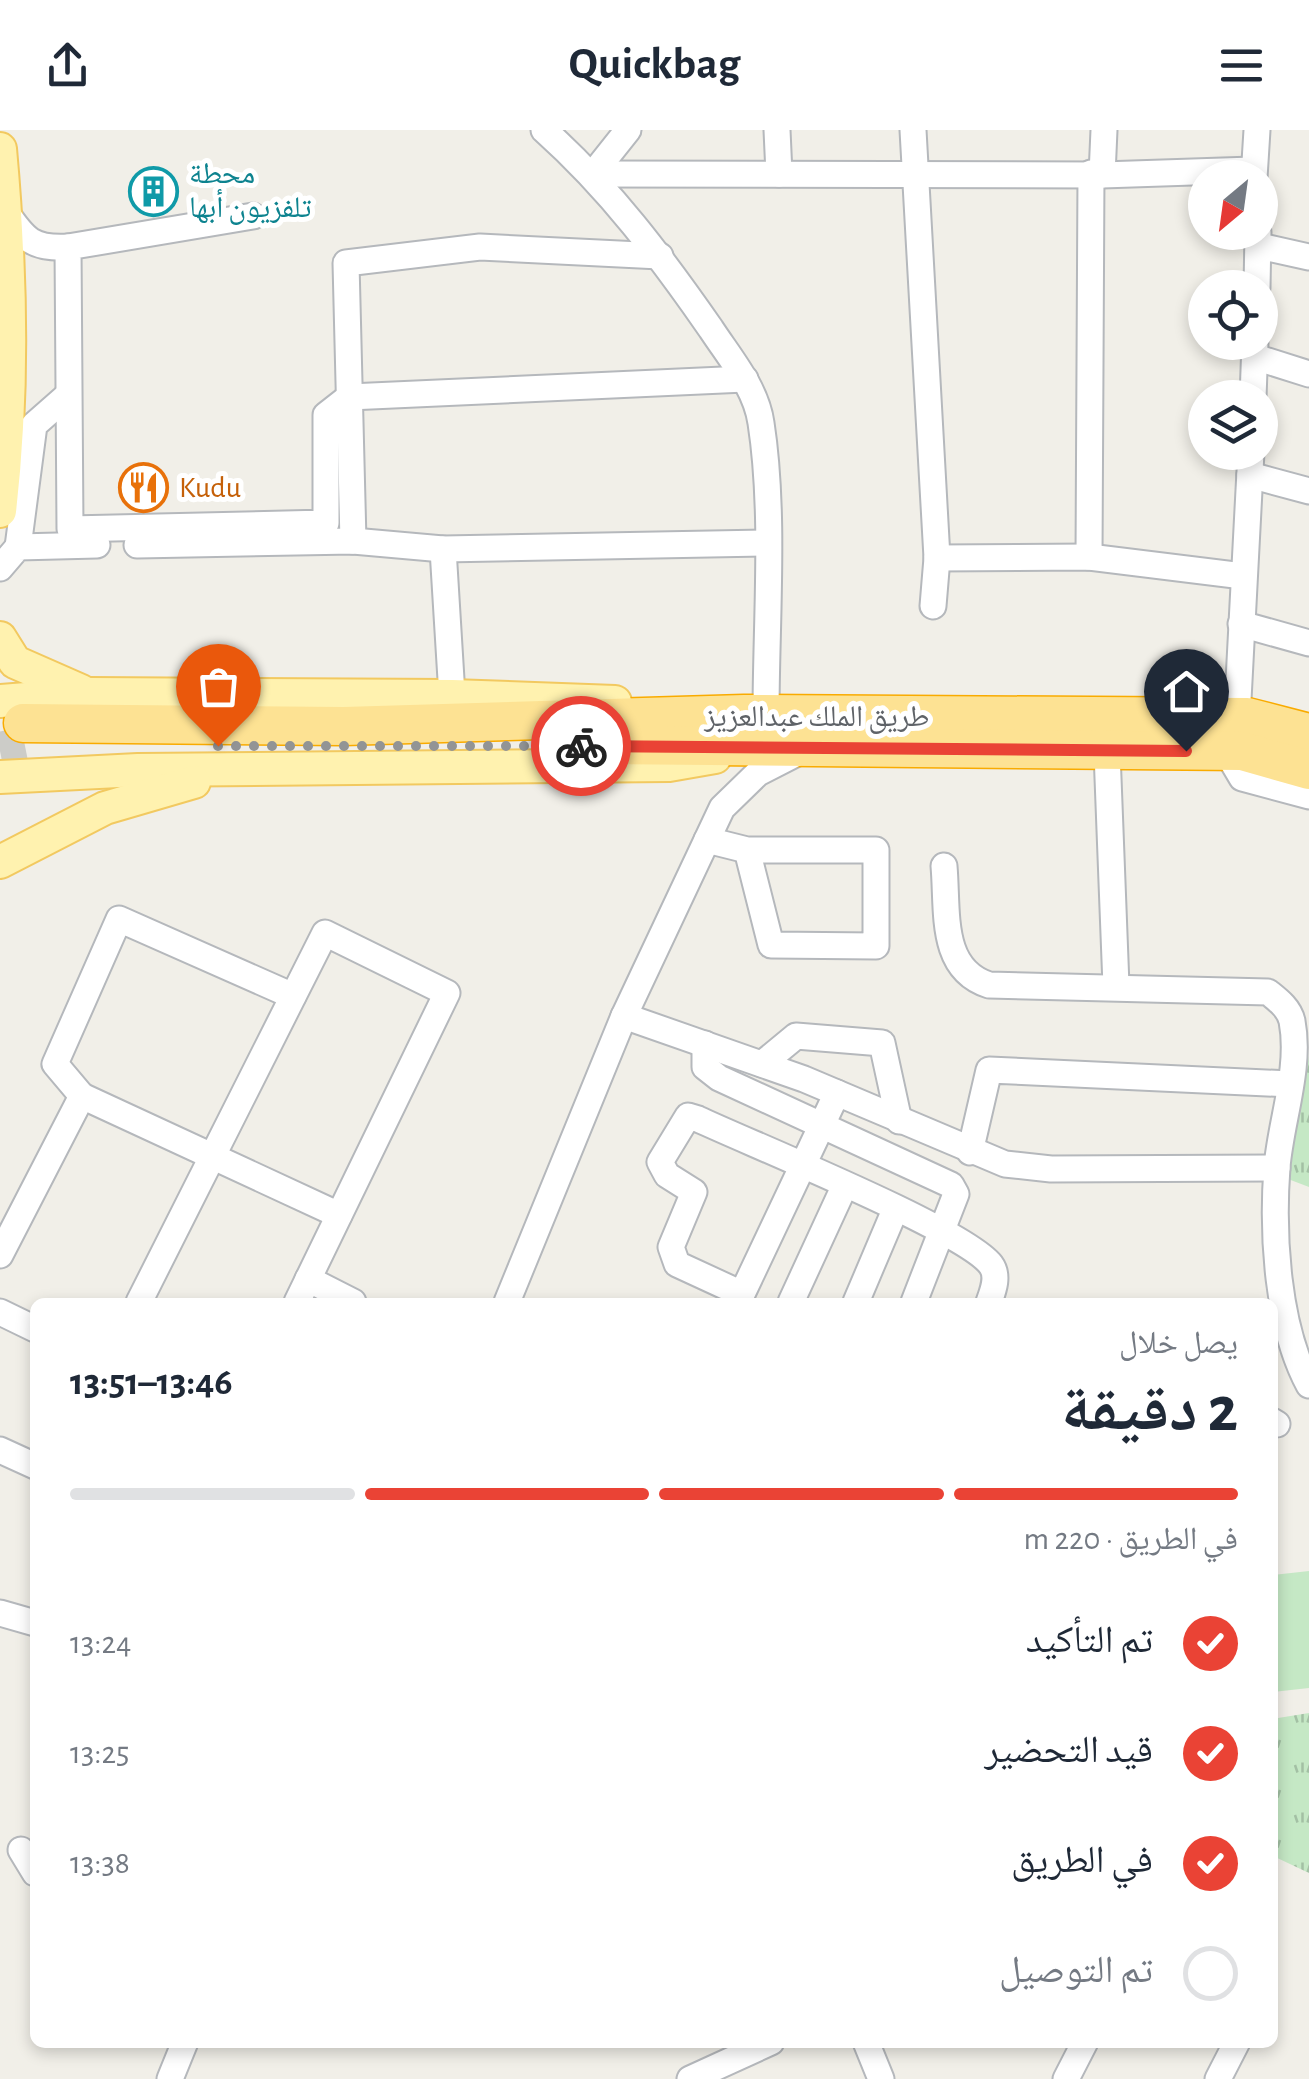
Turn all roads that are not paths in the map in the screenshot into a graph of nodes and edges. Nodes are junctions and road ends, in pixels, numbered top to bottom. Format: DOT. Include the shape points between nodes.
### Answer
graph roads {
  1 [pos="544,130"];
  2 [pos="628,130"];
  3 [pos="777,130"];
  4 [pos="913,130"];
  5 [pos="1104,130"];
  6 [pos="1256,130"];
  7 [pos="0,148"];
  8 [pos="1255,160"];
  9 [pos="592,174"];
  10 [pos="779,174"];
  11 [pos="914,174"];
  12 [pos="1097,174"];
  13 [pos="1188,174"];
  14 [pos="6,212"];
  15 [pos="254,216"];
  16 [pos="1278,246"];
  17 [pos="68,247"];
  18 [pos="660,256"];
  19 [pos="1309,257"];
  20 [pos="1278,360"];
  21 [pos="1309,374"];
  22 [pos="745,380"];
  23 [pos="67,396"];
  24 [pos="349,397"];
  25 [pos="1250,470"];
  26 [pos="1264,470"];
  27 [pos="1309,490"];
  28 [pos="1,499"];
  29 [pos="353,541"];
  30 [pos="767,544"];
  31 [pos="18,546"];
  32 [pos="443,548"];
  33 [pos="937,558"];
  34 [pos="1089,558"];
  35 [pos="0,568"];
  36 [pos="1243,576"];
  37 [pos="933,606"];
  38 [pos="1241,624"];
  39 [pos="0,638"];
  40 [pos="1309,644"];
  41 [pos="90,694"];
  42 [pos="452,696"];
  43 [pos="758,726"];
  44 [pos="1309,734"];
  45 [pos="1232,735"];
  46 [pos="13,736"];
  47 [pos="805,749"];
  48 [pos="1106,752"];
  49 [pos="257,769"];
  50 [pos="1309,770"];
  51 [pos="1309,796"];
  52 [pos="707,840"];
  53 [pos="747,850"];
  54 [pos="0,862"];
  55 [pos="944,866"];
  56 [pos="1116,986"];
  57 [pos="293,996"];
  58 [pos="624,1016"];
  59 [pos="705,1044"];
  60 [pos="762,1064"];
  61 [pos="1290,1084"];
  62 [pos="838,1094"];
  63 [pos="82,1096"];
  64 [pos="900,1121"];
  65 [pos="822,1125"];
  66 [pos="970,1152"];
  67 [pos="212,1156"];
  68 [pos="800,1167"];
  69 [pos="1277,1168"];
  70 [pos="844,1187"];
  71 [pos="895,1210"];
  72 [pos="340,1215"];
  73 [pos="942,1231"];
  74 [pos="0,1255"];
  75 [pos="303,1291"];
  76 [pos="141,1298"];
  77 [pos="335,1298"];
  78 [pos="509,1298"];
  79 [pos="751,1298"];
  80 [pos="793,1298"];
  81 [pos="858,1298"];
  82 [pos="916,1298"];
  83 [pos="990,1298"];
  84 [pos="0,1312"];
  85 [pos="30,1327"];
  86 [pos="1309,1385"];
  87 [pos="0,1450"];
  88 [pos="30,1464"];
  89 [pos="0,1613"];
  90 [pos="30,1622"];
  91 [pos="21,1850"];
  92 [pos="30,1865"];
  93 [pos="182,2048"];
  94 [pos="758,2048"];
  95 [pos="868,2048"];
  96 [pos="1082,2048"];
  97 [pos="1233,2048"];
  98 [pos="726,2062"];
  99 [pos="170,2079"];
  100 [pos="690,2079"];
  101 [pos="881,2079"];
  102 [pos="1066,2079"];
  103 [pos="1218,2079"];
  1 -- 9 [label="street"];
  2 -- 9 [label="street"];
  3 -- 10 [label="street"];
  4 -- 11 [label="street"];
  5 -- 12 [label="street"];
  6 -- 8 [label="street"];
  7 -- 14 [label="main road"];
  9 -- 10 [label="street"];
  9 -- 18 [label="street"];
  10 -- 11 [label="street"];
  11 -- 12 [label="street"];
  11 -- 33 [label="street"];
  12 -- 13 [label="street"];
  12 -- 34 [label="street"];
  14 -- 17 [label="street" via="27,242 42,249"];
  14 -- 28 [label="main road" via="11,358"];
  15 -- 17 [label="street"];
  16 -- 19 [label="street"];
  17 -- 23 [label="street"];
  18 -- 22 [label="street"];
  18 -- 24 [label="street" via="480,246 346,263"];
  20 -- 21 [label="street"];
  22 -- 24 [label="street"];
  22 -- 30 [label="street" via="761,421"];
  23 -- 24 [label="street" via="70,529 326,523 326,415"];
  23 -- 31 [label="street" via="34,425"];
  24 -- 29 [label="street"];
  25 -- 36 [label="street"];
  26 -- 27 [label="street"];
  29 -- 31 [label="street"];
  29 -- 32 [label="street"];
  30 -- 32 [label="street"];
  30 -- 43 [label="street"];
  31 -- 35 [label="street"];
  32 -- 42 [label="street"];
  33 -- 34 [label="street"];
  33 -- 37 [label="street"];
  34 -- 36 [label="street"];
  36 -- 38 [label="street"];
  38 -- 40 [label="street"];
  38 -- 45 [label="street"];
  39 -- 41 [label="main road" via="15,662"];
  41 -- 42 [label="main road"];
  41 -- 46 [label="main road"];
  42 -- 43 [label="main road" via="673,704"];
  43 -- 45 [label="highway, طريق الملك عبدالعزيز"];
  43 -- 46 [label="highway, طريق الملك عبدالعزيز"];
  43 -- 47 [label="highway, طريق الملك عبدالعزيز"];
  43 -- 49 [label="main road" via="669,765"];
  44 -- 45 [label="highway, طريق الملك عبدالعزيز" via="1247,717"];
  45 -- 48 [label="highway, طريق الملك عبدالعزيز"];
  45 -- 50 [label="highway, طريق الملك عبدالعزيز" via="1242,751"];
  45 -- 51 [label="street" via="1242,778"];
  46 -- 49 [label="main road"];
  47 -- 48 [label="highway, طريق الملك عبدالعزيز"];
  47 -- 52 [label="street" via="758,773 722,808"];
  48 -- 56 [label="street"];
  49 -- 54 [label="main road" via="105,808"];
  52 -- 53 [label="street"];
  52 -- 58 [label="street"];
  53 -- 53 [label="street" via="771,945 876,946 876,850"];
  55 -- 56 [label="street" via="952,954 972,979"];
  56 -- 61 [label="street" via="1268,992 1292,1020"];
  57 -- 63 [label="street" via="119,920 55,1064"];
  57 -- 67 [label="street"];
  57 -- 72 [label="street" via="324,933 447,992"];
  58 -- 59 [label="street"];
  58 -- 78 [label="street"];
  59 -- 60 [label="street"];
  59 -- 65 [label="street" via="706,1067 719,1078"];
  60 -- 62 [label="street"];
  60 -- 64 [label="street" via="796,1036 882,1042"];
  61 -- 66 [label="street" via="989,1070"];
  61 -- 69 [label="street"];
  62 -- 64 [label="street"];
  62 -- 65 [label="street"];
  63 -- 67 [label="street"];
  63 -- 74 [label="street"];
  64 -- 66 [label="street"];
  65 -- 68 [label="street"];
  65 -- 73 [label="street" via="951,1185 956,1194"];
  66 -- 69 [label="street" via="1051,1169"];
  67 -- 72 [label="street"];
  67 -- 76 [label="street"];
  68 -- 70 [label="street"];
  68 -- 79 [label="street"];
  68 -- 79 [label="street" via="688,1116 660,1162 667,1175 694,1192 670,1247 672,1257"];
  69 -- 86 [label="street" via="1281,1295 1294,1356"];
  70 -- 71 [label="street"];
  70 -- 80 [label="street"];
  71 -- 73 [label="street"];
  71 -- 81 [label="street"];
  72 -- 75 [label="street"];
  73 -- 82 [label="street"];
  73 -- 83 [label="street" via="990,1263 995,1274"];
  75 -- 77 [label="street"];
  84 -- 85 [label="street"];
  87 -- 88 [label="street"];
  89 -- 90 [label="street"];
  91 -- 92 [label="street"];
  93 -- 99 [label="street"];
  94 -- 98 [label="street"];
  95 -- 101 [label="street"];
  96 -- 102 [label="street"];
  97 -- 103 [label="street"];
  98 -- 100 [label="street"];
}
